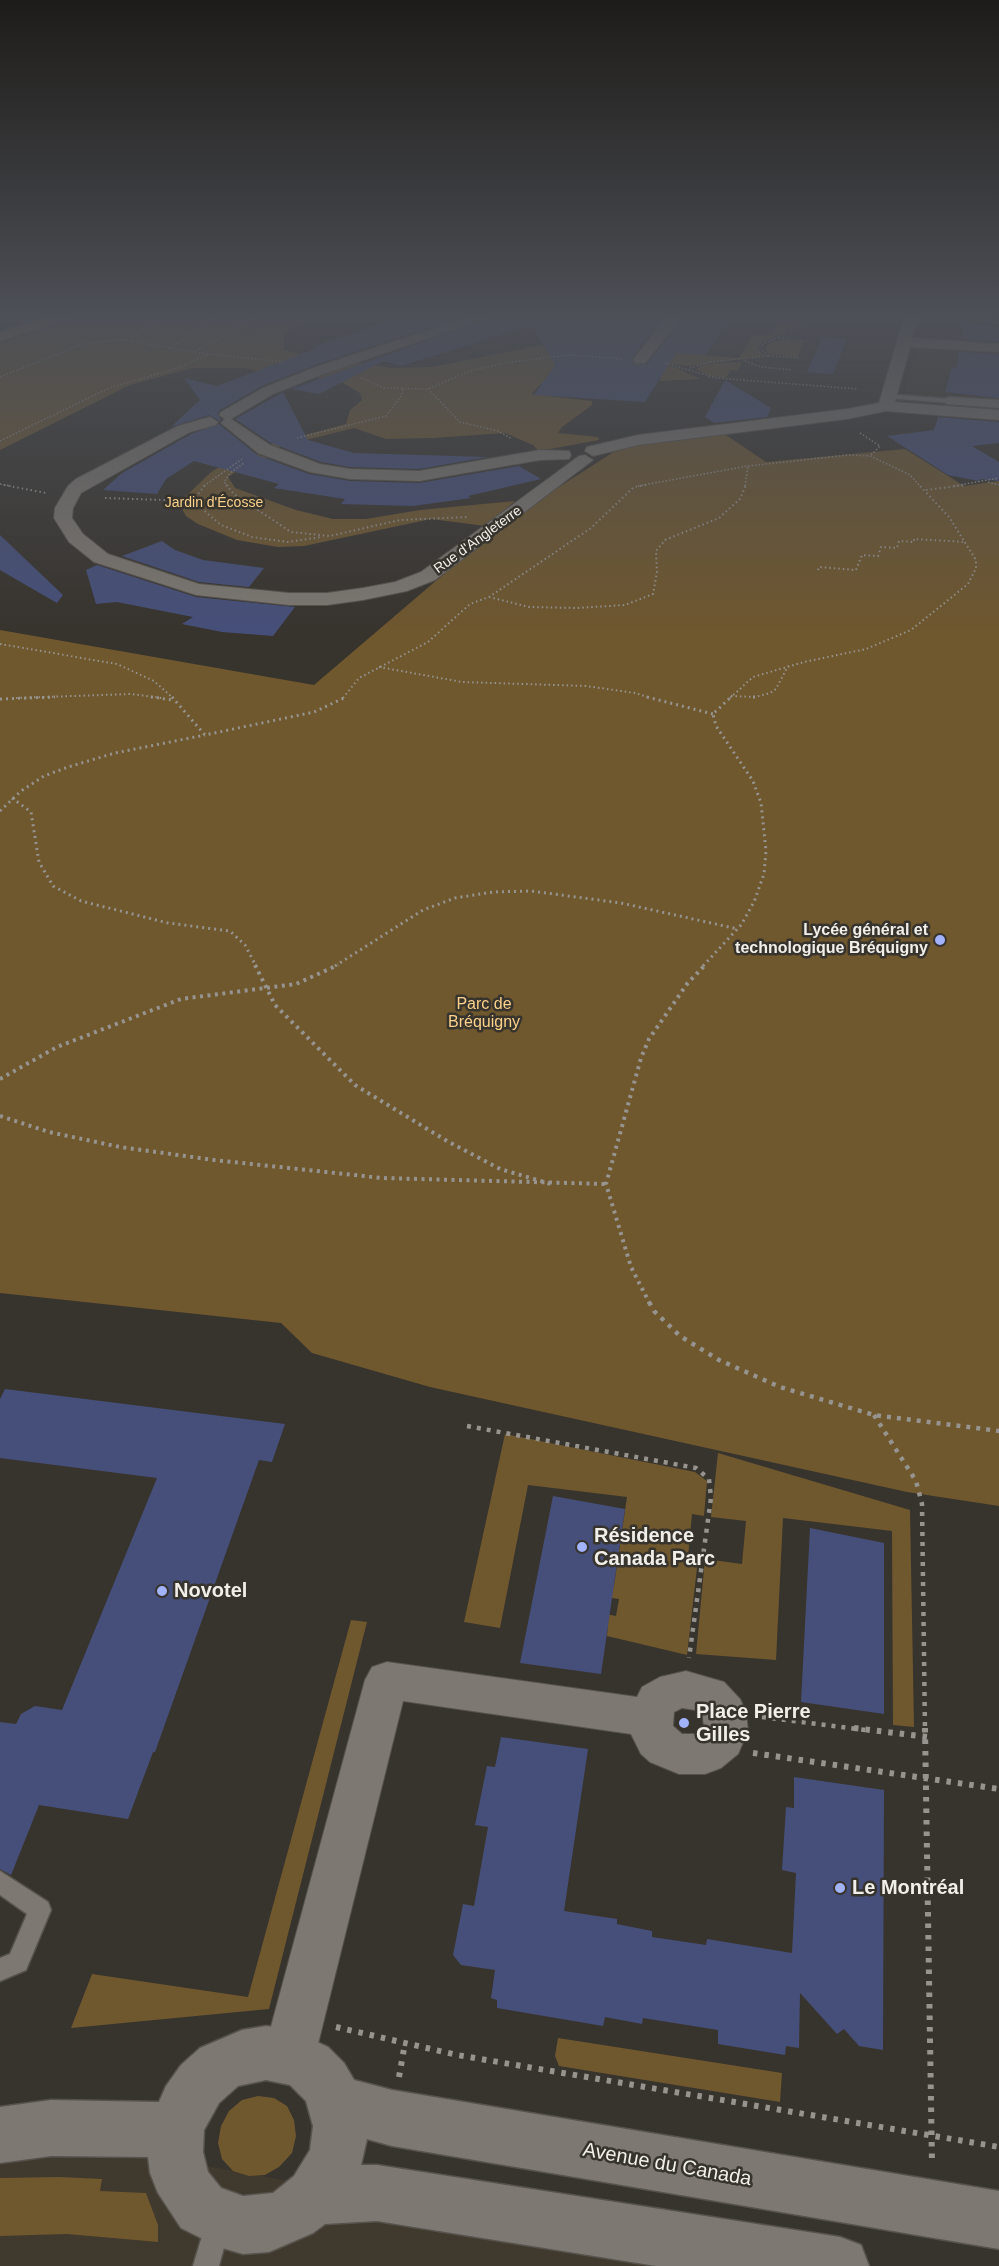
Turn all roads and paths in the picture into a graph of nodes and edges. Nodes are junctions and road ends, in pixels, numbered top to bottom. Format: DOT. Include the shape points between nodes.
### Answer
graph roads {
  1 [pos="35,423"];
  2 [pos="207,423"];
  3 [pos="233,423"];
  4 [pos="463,423"];
  5 [pos="777,423"];
  6 [pos="868,427"];
  7 [pos="0,441"];
  8 [pos="264,448"];
  9 [pos="540,455"];
  10 [pos="589,456"];
  11 [pos="748,466"];
  12 [pos="999,478"];
  13 [pos="987,482"];
  14 [pos="0,484"];
  15 [pos="999,485"];
  16 [pos="926,490"];
  17 [pos="69,497"];
  18 [pos="193,501"];
  19 [pos="330,536"];
  20 [pos="966,542"];
  21 [pos="818,570"];
  22 [pos="489,597"];
  23 [pos="788,666"];
  24 [pos="380,667"];
  25 [pos="730,696"];
  26 [pos="0,699"];
  27 [pos="174,700"];
  28 [pos="713,714"];
  29 [pos="205,735"];
  30 [pos="12,798"];
  31 [pos="0,812"];
  32 [pos="738,929"];
  33 [pos="267,988"];
  34 [pos="0,1079"];
  35 [pos="0,1116"];
  36 [pos="551,1184"];
  37 [pos="606,1184"];
  38 [pos="874,1415"];
  39 [pos="467,1426"];
  40 [pos="999,1431"];
  41 [pos="686,1689"];
  42 [pos="650,1718"];
  43 [pos="720,1730"];
  44 [pos="928,1737"];
  45 [pos="927,1778"];
  46 [pos="999,1789"];
  47 [pos="0,1882"];
  48 [pos="0,1970"];
  49 [pos="295,2036"];
  50 [pos="336,2102"];
  51 [pos="176,2130"];
  52 [pos="0,2135"];
  53 [pos="931,2135"];
  54 [pos="999,2147"];
  55 [pos="314,2196"];
  56 [pos="934,2210"];
  57 [pos="999,2220"];
  58 [pos="212,2242"];
  59 [pos="840,2266"];
  1 -- 7 [label="path"];
  2 -- 17 [label="street" via="184,429 92,477"];
  3 -- 8 [label="street"];
  4 -- 9 [label="path" via="498,432"];
  5 -- 10 [label="street, Rue d'Angleterre" via="638,440"];
  6 -- 16 [label="path" via="860,433 880,446 870,456 903,470"];
  8 -- 9 [label="street" via="316,468 380,477 448,472"];
  8 -- 18 [label="path" via="215,476"];
  9 -- 10 [label="street" via="564,455 573,460"];
  10 -- 17 [label="street, Rue d'Angleterre" via="429,576 400,587 327,599 235,595 196,589 101,558 76,538 63,518"];
  11 -- 22 [label="path" via="740,499 719,518 665,540 656,550 653,594 625,605 603,607 530,607"];
  12 -- 13 [label="path"];
  13 -- 15 [label="path"];
  13 -- 16 [label="path"];
  14 -- 17 [label="path"];
  16 -- 20 [label="path"];
  17 -- 18 [label="path"];
  18 -- 19 [label="path" via="220,525 252,537 287,542"];
  20 -- 21 [label="path" via="899,541 897,548 881,547 878,556 862,555 856,570"];
  20 -- 23 [label="path" via="976,560 968,584 911,630 866,649"];
  23 -- 25 [label="path" via="753,677"];
  23 -- 25 [label="path" via="770,693"];
  24 -- 28 [label="path" via="462,682 615,691"];
  25 -- 28 [label="path"];
  26 -- 27 [label="path" via="131,694"];
  28 -- 32 [label="path" via="716,726 753,781 764,826 764,874"];
  29 -- 30 [label="path" via="68,767 44,776"];
  30 -- 31 [label="path"];
  30 -- 33 [label="path" via="31,812 39,862 53,886 81,901 168,923 230,931 245,945"];
  32 -- 33 [label="path" via="621,903 531,891 493,892 455,898 423,910 348,960 296,984"];
  32 -- 37 [label="path" via="687,984 649,1039"];
  33 -- 34 [label="path" via="181,999 57,1047"];
  33 -- 36 [label="path" via="275,1005 355,1085 500,1169"];
  35 -- 36 [label="path" via="49,1132 120,1147 214,1160 382,1178"];
  36 -- 37 [label="path"];
  37 -- 38 [label="path" via="631,1267 654,1311 680,1336 719,1360 780,1387"];
  38 -- 40 [label="path"];
  38 -- 44 [label="path" via="916,1481 922,1504"];
  39 -- 41 [label="path" via="696,1468 709,1479 711,1498"];
  41 -- 42 [label="street" via="657,1700"];
  41 -- 43 [label="street" via="709,1695"];
  42 -- 43 [label="street" via="651,1729 666,1748 692,1755 705,1754"];
  42 -- 49 [label="street" via="387,1680"];
  43 -- 44 [label="path"];
  43 -- 45 [label="path"];
  44 -- 45 [label="path"];
  45 -- 46 [label="path"];
  45 -- 53 [label="path"];
  47 -- 48 [label="lane" via="40,1910 18,1962"];
  49 -- 50 [label="street" via="309,2066 325,2082"];
  49 -- 51 [label="street" via="266,2053 242,2057 219,2067 185,2105"];
  49 -- 53 [label="path" via="457,2055"];
  50 -- 55 [label="street" via="341,2126 338,2150 329,2175"];
  50 -- 56 [label="street, Avenue du Canada" via="392,2118"];
  51 -- 52 [label="street" via="51,2128"];
  51 -- 58 [label="street" via="178,2173 201,2208"];
  53 -- 54 [label="path"];
  53 -- 56 [label="path"];
  55 -- 58 [label="street" via="269,2223 243,2225"];
  55 -- 59 [label="street" via="377,2193"];
  56 -- 57 [label="street, Avenue du Canada"];
}
